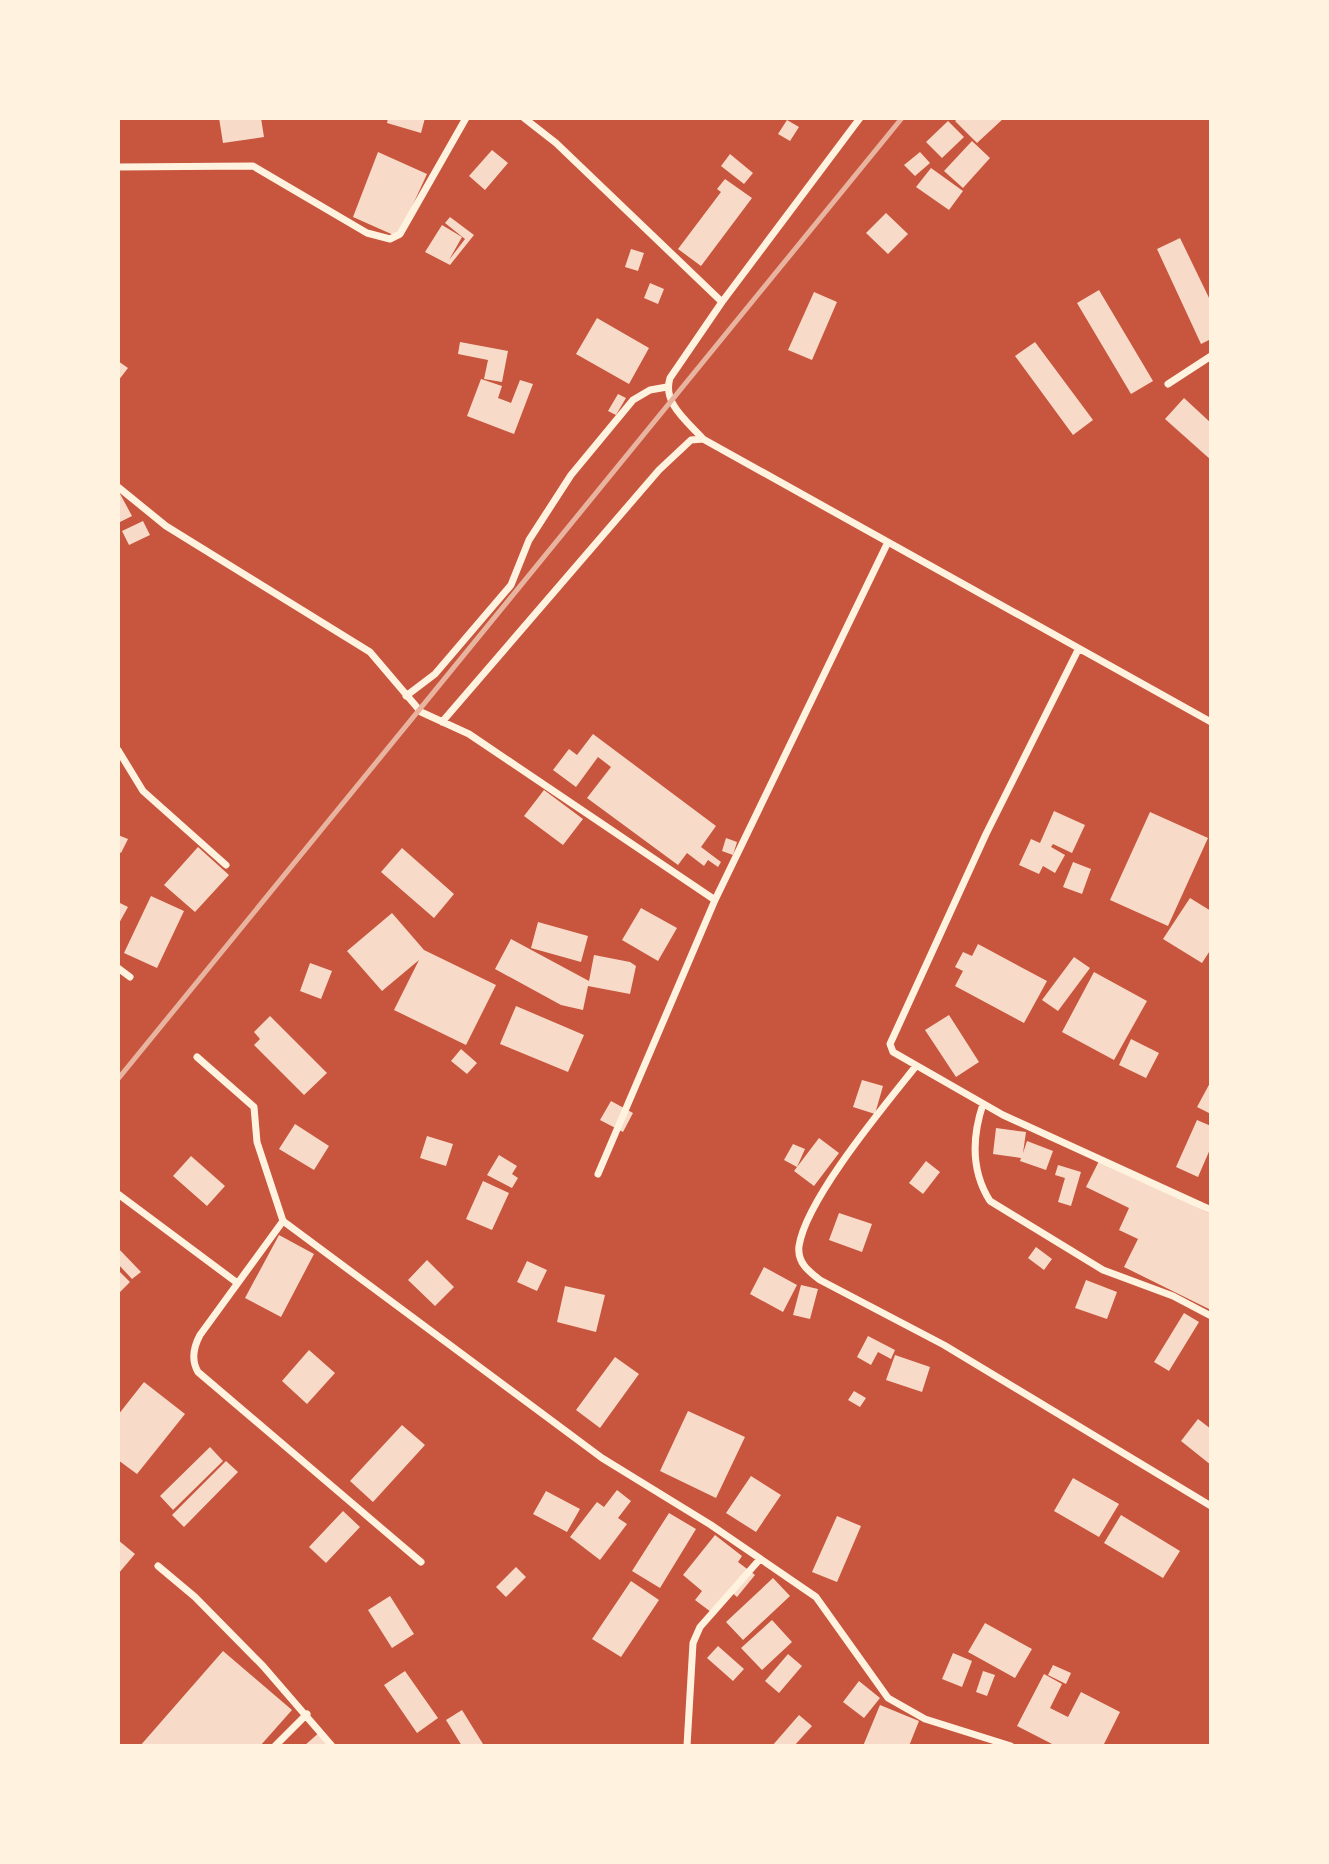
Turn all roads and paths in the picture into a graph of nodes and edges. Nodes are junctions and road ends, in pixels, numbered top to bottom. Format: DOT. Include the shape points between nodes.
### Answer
graph roads {
  1 [pos="466,118"];
  2 [pos="524,118"];
  3 [pos="860,118"];
  4 [pos="118,167"];
  5 [pos="722,302"];
  6 [pos="1211,356"];
  7 [pos="1168,384"];
  8 [pos="667,387"];
  9 [pos="703,439"];
  10 [pos="118,487"];
  11 [pos="887,544"];
  12 [pos="1078,650"];
  13 [pos="406,696"];
  14 [pos="442,722"];
  15 [pos="1211,722"];
  16 [pos="118,750"];
  17 [pos="226,865"];
  18 [pos="715,900"];
  19 [pos="118,968"];
  20 [pos="130,977"];
  21 [pos="197,1057"];
  22 [pos="916,1066"];
  23 [pos="983,1104"];
  24 [pos="598,1174"];
  25 [pos="118,1194"];
  26 [pos="1211,1210"];
  27 [pos="283,1221"];
  28 [pos="236,1282"];
  29 [pos="1211,1316"];
  30 [pos="1211,1506"];
  31 [pos="760,1559"];
  32 [pos="421,1562"];
  33 [pos="158,1566"];
  34 [pos="307,1714"];
  35 [pos="275,1746"];
  36 [pos="332,1746"];
  37 [pos="687,1746"];
  38 [pos="1011,1746"];
  1 -- 4 [label="street" via="400,234 390,239 367,233 253,166"];
  2 -- 5 [label="street"];
  3 -- 5 [label="street"];
  5 -- 8 [label="street"];
  6 -- 7 [label="street"];
  8 -- 9 [label="street" via="675,407"];
  8 -- 13 [label="street" via="633,400 571,475 529,540 511,585 435,674"];
  9 -- 11 [label="street"];
  9 -- 14 [label="street" via="691,440 659,470"];
  10 -- 13 [label="street" via="166,526 370,652"];
  11 -- 12 [label="street"];
  11 -- 18 [label="street"];
  12 -- 15 [label="street"];
  12 -- 22 [label="street" via="893,1032 893,1052"];
  13 -- 14 [label="street" via="421,712"];
  14 -- 18 [label="street" via="469,734"];
  16 -- 17 [label="street" via="143,791"];
  18 -- 24 [label="street"];
  19 -- 20 [label="street"];
  21 -- 27 [label="street" via="254,1107 257,1142"];
  22 -- 23 [label="street"];
  22 -- 30 [label="street" via="841,1164 808,1221 799,1247 803,1266"];
  23 -- 26 [label="street"];
  23 -- 29 [label="street" via="974,1129 976,1161 990,1201 1092,1264"];
  25 -- 28 [label="street"];
  27 -- 28 [label="street"];
  27 -- 31 [label="street" via="602,1458"];
  28 -- 32 [label="street" via="194,1346 198,1372"];
  31 -- 37 [label="street" via="700,1627 693,1643"];
  31 -- 38 [label="street" via="816,1597 888,1698 925,1719"];
  33 -- 34 [label="street" via="195,1597"];
  34 -- 35 [label="street"];
  34 -- 36 [label="street"];
}
